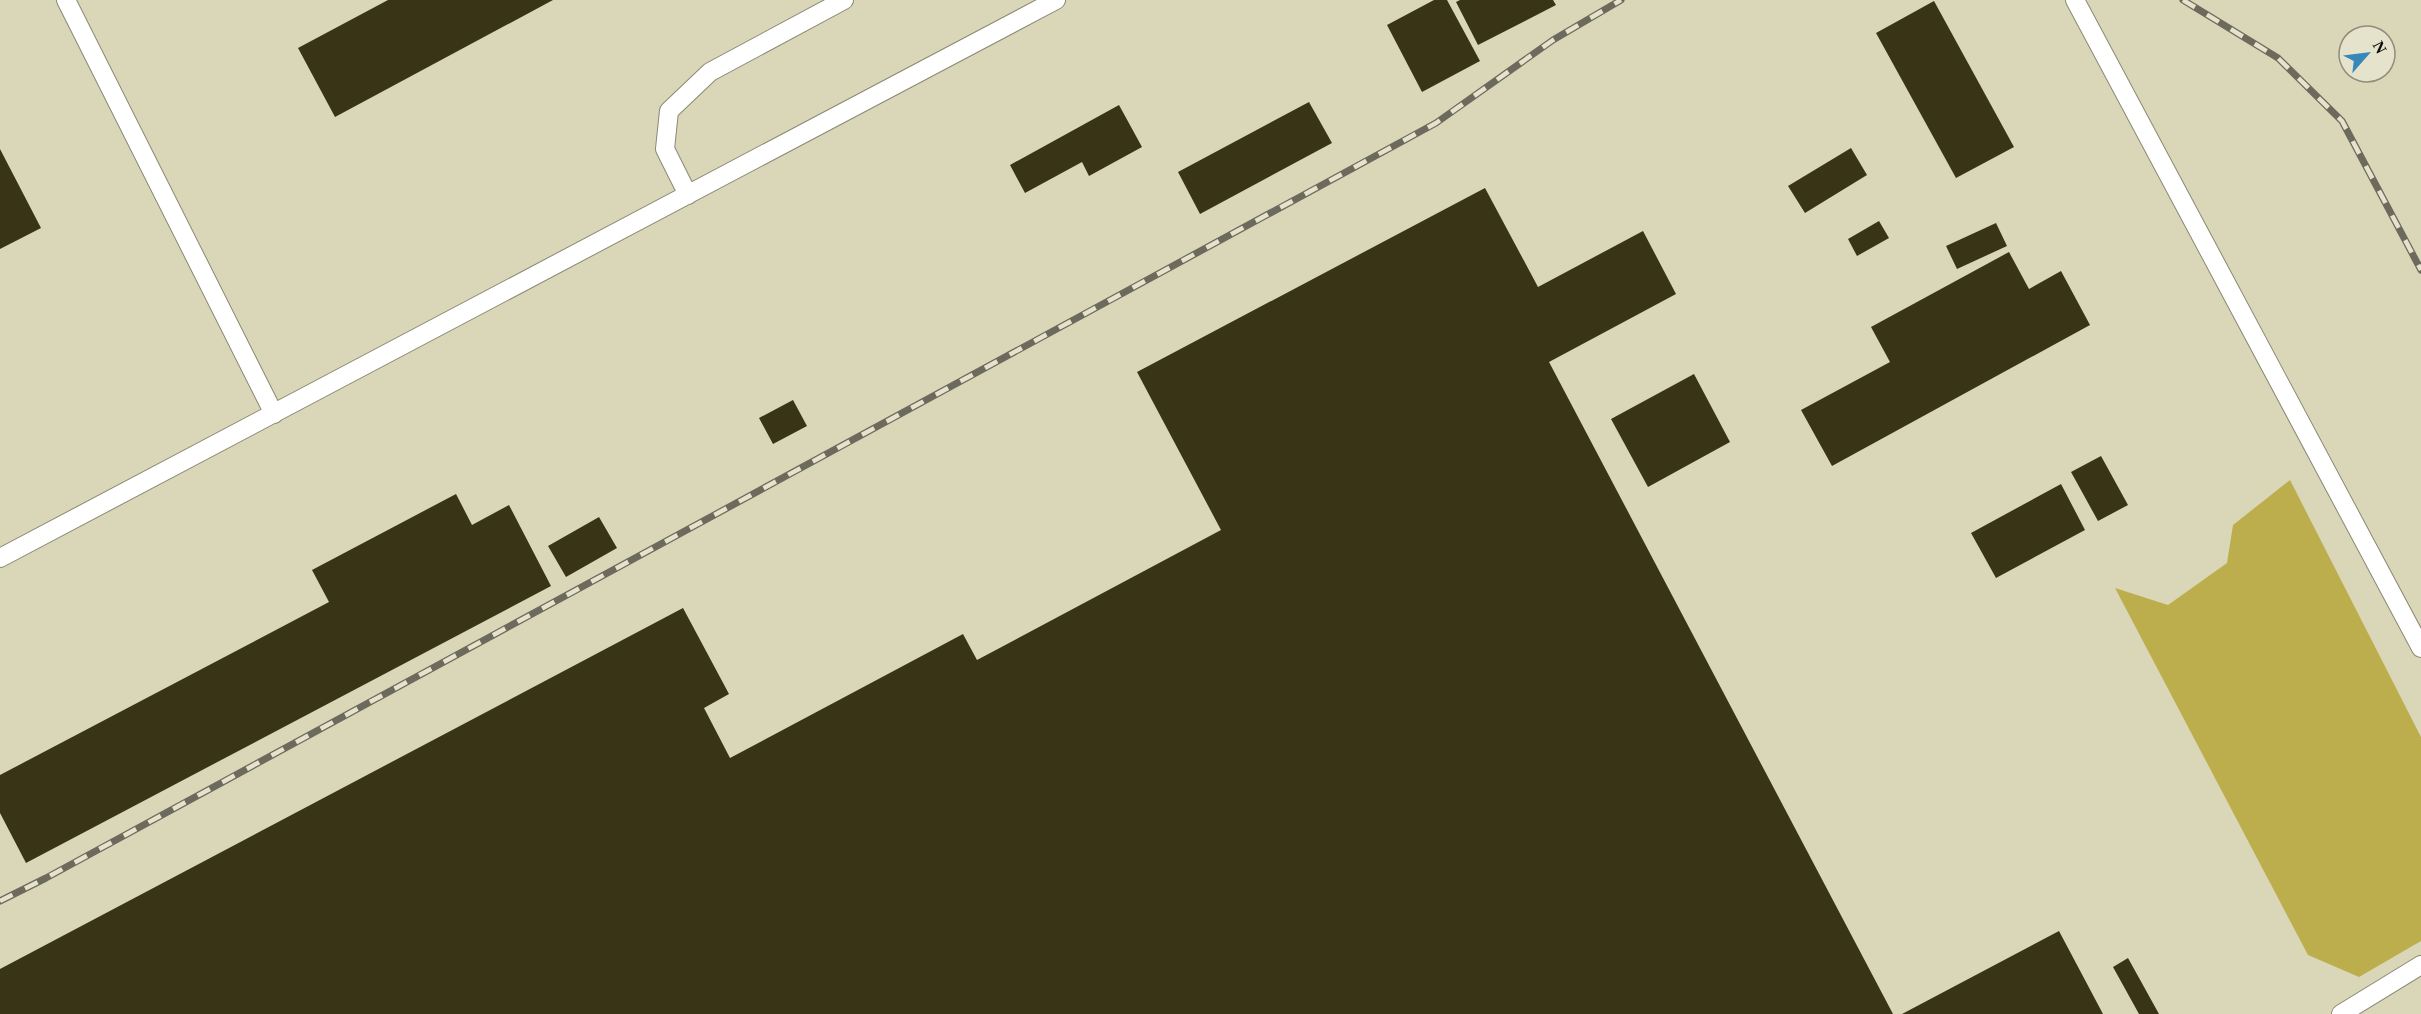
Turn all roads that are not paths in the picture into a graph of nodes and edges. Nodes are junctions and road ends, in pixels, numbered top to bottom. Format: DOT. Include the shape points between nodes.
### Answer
graph roads {
  1 [pos="66,0"];
  2 [pos="844,0"];
  3 [pos="1056,0"];
  4 [pos="2075,0"];
  5 [pos="688,195"];
  6 [pos="274,414"];
  7 [pos="0,558"];
  8 [pos="2421,648"];
  9 [pos="2421,965"];
  10 [pos="2341,1014"];
  1 -- 6 [label="lane"];
  2 -- 5 [label="lane" via="710,72 669,111 665,149"];
  3 -- 5 [label="lane"];
  4 -- 8 [label="lane"];
  5 -- 6 [label="lane"];
  6 -- 7 [label="lane"];
  9 -- 10 [label="lane"];
}
